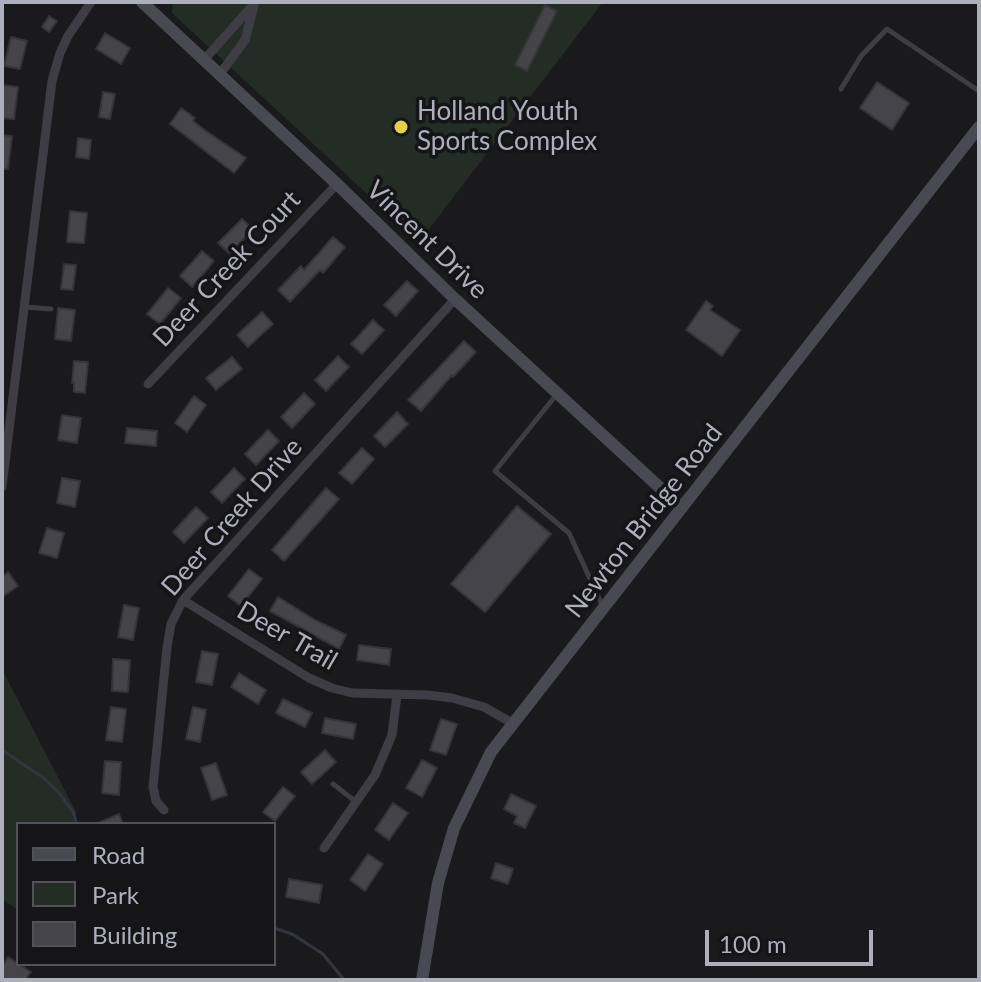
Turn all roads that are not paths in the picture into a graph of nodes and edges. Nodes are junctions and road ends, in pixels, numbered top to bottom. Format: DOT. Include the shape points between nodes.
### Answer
graph roads {
  1 [pos="91,2"];
  2 [pos="142,2"];
  3 [pos="255,2"];
  4 [pos="204,60"];
  5 [pos="220,74"];
  6 [pos="841,89"];
  7 [pos="979,91"];
  8 [pos="979,127"];
  9 [pos="337,184"];
  10 [pos="455,299"];
  11 [pos="24,307"];
  12 [pos="51,309"];
  13 [pos="148,384"];
  14 [pos="558,394"];
  15 [pos="2,487"];
  16 [pos="682,508"];
  17 [pos="183,600"];
  18 [pos="604,608"];
  19 [pos="397,695"];
  20 [pos="512,723"];
  21 [pos="333,784"];
  22 [pos="356,802"];
  23 [pos="164,810"];
  24 [pos="324,848"];
  25 [pos="422,980"];
  1 -- 11 [label="street" via="68,36 52,81"];
  2 -- 4 [label="main road, Vincent Drive"];
  3 -- 4 [label="street"];
  3 -- 5 [label="street" via="245,40"];
  4 -- 5 [label="main road, Vincent Drive"];
  5 -- 9 [label="main road, Vincent Drive"];
  6 -- 7 [label="lane" via="861,56 887,29"];
  8 -- 16 [label="main road, Newton Bridge Road"];
  9 -- 10 [label="main road, Vincent Drive"];
  9 -- 13 [label="street, Deer Creek Court"];
  10 -- 14 [label="main road, Vincent Drive"];
  10 -- 17 [label="street, Deer Creek Drive"];
  11 -- 12 [label="lane"];
  11 -- 15 [label="street"];
  14 -- 16 [label="main road, Vincent Drive"];
  14 -- 18 [label="lane" via="495,471 569,533"];
  16 -- 18 [label="main road, Newton Bridge Road"];
  17 -- 19 [label="street, Deer Trail" via="309,678 352,693"];
  17 -- 23 [label="street, Deer Creek Drive" via="167,647 153,787"];
  18 -- 20 [label="main road, Newton Bridge Road"];
  19 -- 20 [label="street, Deer Trail" via="452,698"];
  19 -- 22 [label="street" via="392,735"];
  20 -- 25 [label="main road, Newton Bridge Road" via="491,752 454,828 438,883"];
  21 -- 22 [label="lane"];
  22 -- 24 [label="street"];
}
